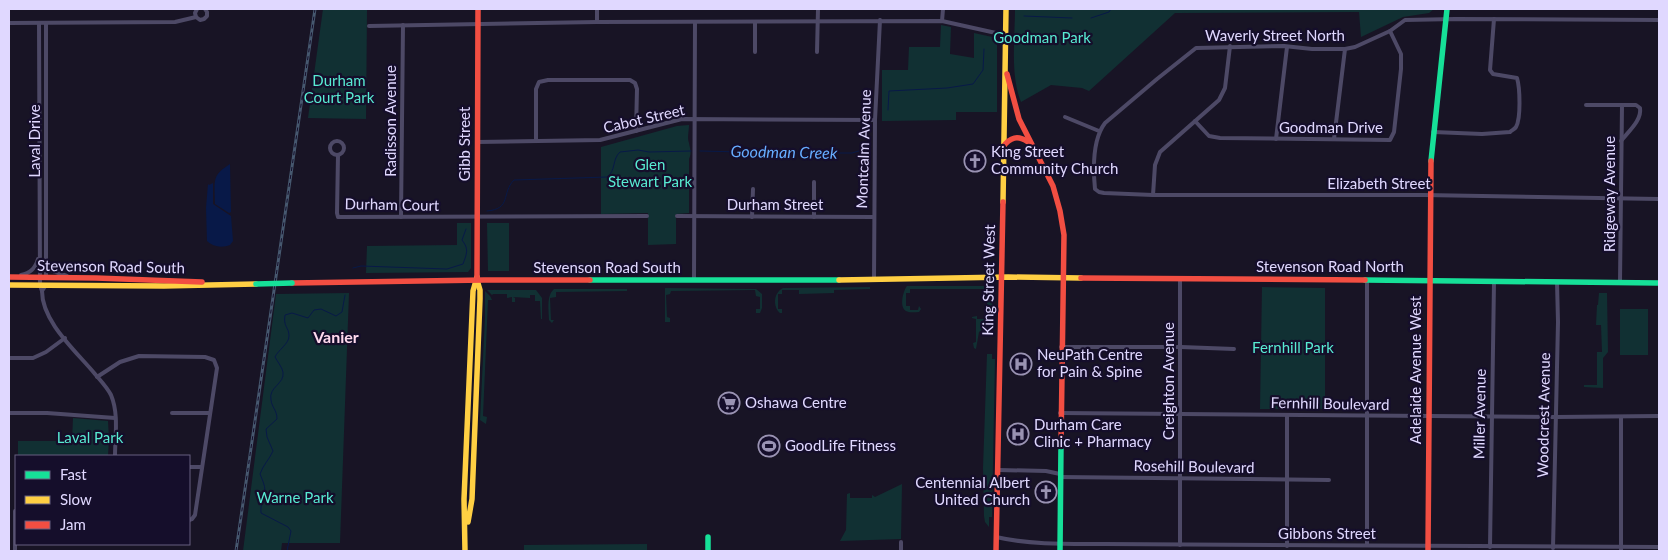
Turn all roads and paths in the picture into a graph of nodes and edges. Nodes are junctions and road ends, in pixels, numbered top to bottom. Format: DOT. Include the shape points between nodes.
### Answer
graph roads {
  1 [pos="197,9"];
  2 [pos="205,9"];
  3 [pos="478,9"];
  4 [pos="597,9"];
  5 [pos="818,9"];
  6 [pos="943,9"];
  7 [pos="1006,9"];
  8 [pos="1447,9"];
  9 [pos="196,17"];
  10 [pos="1446,19"];
  11 [pos="1494,19"];
  12 [pos="818,20"];
  13 [pos="880,20"];
  14 [pos="1659,20"];
  15 [pos="942,21"];
  16 [pos="597,22"];
  17 [pos="695,22"];
  18 [pos="755,22"];
  19 [pos="39,23"];
  20 [pos="46,23"];
  21 [pos="9,24"];
  22 [pos="478,24"];
  23 [pos="403,25"];
  24 [pos="369,26"];
  25 [pos="1390,31"];
  26 [pos="1006,34"];
  27 [pos="1230,46"];
  28 [pos="1287,47"];
  29 [pos="1345,49"];
  30 [pos="755,52"];
  31 [pos="817,52"];
  32 [pos="1005,62"];
  33 [pos="1586,105"];
  34 [pos="1622,105"];
  35 [pos="1065,117"];
  36 [pos="694,119"];
  37 [pos="876,120"];
  38 [pos="1195,122"];
  39 [pos="636,131"];
  40 [pos="1099,131"];
  41 [pos="1433,132"];
  42 [pos="1276,139"];
  43 [pos="1334,139"];
  44 [pos="536,141"];
  45 [pos="1621,141"];
  46 [pos="477,142"];
  47 [pos="1033,146"];
  48 [pos="1003,148"];
  49 [pos="338,155"];
  50 [pos="814,182"];
  51 [pos="753,189"];
  52 [pos="1153,195"];
  53 [pos="1430,196"];
  54 [pos="1622,199"];
  55 [pos="1659,199"];
  56 [pos="647,216"];
  57 [pos="677,216"];
  58 [pos="695,216"];
  59 [pos="874,216"];
  60 [pos="401,217"];
  61 [pos="752,217"];
  62 [pos="814,217"];
  63 [pos="477,218"];
  64 [pos="40,245"];
  65 [pos="46,259"];
  66 [pos="12,277"];
  67 [pos="43,277"];
  68 [pos="71,277"];
  69 [pos="1001,277"];
  70 [pos="1064,278"];
  71 [pos="1180,278"];
  72 [pos="477,280"];
  73 [pos="694,280"];
  74 [pos="874,280"];
  75 [pos="1367,280"];
  76 [pos="1429,280"];
  77 [pos="1494,282"];
  78 [pos="1557,282"];
  79 [pos="1620,282"];
  80 [pos="1659,283"];
  81 [pos="212,284"];
  82 [pos="9,285"];
  83 [pos="42,287"];
  84 [pos="65,338"];
  85 [pos="1061,346"];
  86 [pos="1181,347"];
  87 [pos="1234,349"];
  88 [pos="9,358"];
  89 [pos="97,376"];
  90 [pos="9,413"];
  91 [pos="172,413"];
  92 [pos="210,413"];
  93 [pos="1060,413"];
  94 [pos="1181,413"];
  95 [pos="1287,414"];
  96 [pos="1368,415"];
  97 [pos="1428,416"];
  98 [pos="1659,416"];
  99 [pos="1491,417"];
  100 [pos="1555,417"];
  101 [pos="1621,417"];
  102 [pos="115,418"];
  103 [pos="115,455"];
  104 [pos="190,467"];
  105 [pos="202,467"];
  106 [pos="998,470"];
  107 [pos="1060,476"];
  108 [pos="1180,478"];
  109 [pos="1288,479"];
  110 [pos="1328,480"];
  111 [pos="14,511"];
  112 [pos="190,520"];
  113 [pos="708,537"];
  114 [pos="996,538"];
  115 [pos="901,542"];
  116 [pos="1060,543"];
  117 [pos="1104,544"];
  118 [pos="1180,544"];
  119 [pos="1366,545"];
  120 [pos="1287,546"];
  121 [pos="1490,547"];
  122 [pos="1659,547"];
  123 [pos="1428,548"];
  124 [pos="1552,548"];
  125 [pos="1621,549"];
  126 [pos="15,551"];
  127 [pos="465,551"];
  128 [pos="708,551"];
  129 [pos="901,551"];
  130 [pos="996,551"];
  131 [pos="1060,551"];
  132 [pos="1104,551"];
  1 -- 9 [label="street"];
  2 -- 9 [label="street" via="207,16 204,19"];
  3 -- 22 [label="main road, Gibb Street"];
  4 -- 16 [label="street"];
  5 -- 12 [label="street"];
  6 -- 15 [label="street"];
  7 -- 26 [label="main road, King Street West"];
  8 -- 10 [label="main road, Adelaide Avenue West"];
  9 -- 20 [label="street" via="175,22"];
  10 -- 11 [label="street, Waverly Street North"];
  10 -- 25 [label="street, Waverly Street North" via="1405,20"];
  10 -- 41 [label="main road, Adelaide Avenue West"];
  11 -- 14 [label="street, Waverly Street North"];
  11 -- 41 [label="street" via="1490,70 1493,74 1517,78 1517,126 1510,132 1482,134"];
  12 -- 13 [label="street"];
  12 -- 18 [label="street"];
  12 -- 31 [label="street"];
  13 -- 15 [label="street"];
  13 -- 37 [label="street, Montcalm Avenue"];
  15 -- 26 [label="street"];
  16 -- 17 [label="street"];
  16 -- 22 [label="street"];
  17 -- 18 [label="street"];
  17 -- 36 [label="street"];
  18 -- 30 [label="street"];
  19 -- 20 [label="street"];
  19 -- 21 [label="street"];
  19 -- 64 [label="street, Laval Drive"];
  20 -- 65 [label="street, Laval Drive"];
  22 -- 23 [label="street"];
  22 -- 46 [label="main road, Gibb Street"];
  23 -- 24 [label="street"];
  23 -- 60 [label="street, Radisson Avenue"];
  25 -- 29 [label="street, Waverly Street North"];
  25 -- 43 [label="street, Goodman Drive" via="1401,61 1394,132 1390,140"];
  26 -- 32 [label="main road, King Street West"];
  27 -- 28 [label="street, Waverly Street North"];
  27 -- 38 [label="street" via="1226,88 1219,100"];
  27 -- 40 [label="street, Waverly Street North" via="1196,48 1157,78"];
  28 -- 29 [label="street, Waverly Street North"];
  28 -- 42 [label="street"];
  29 -- 43 [label="street"];
  32 -- 47 [label="main road" via="1019,119"];
  32 -- 48 [label="main road, King Street West"];
  33 -- 34 [label="street"];
  34 -- 45 [label="street, Ridgeway Avenue"];
  34 -- 45 [label="street" via="1636,105 1641,114"];
  35 -- 40 [label="street"];
  36 -- 37 [label="street, Cabot Street"];
  36 -- 39 [label="street, Cabot Street" via="671,121"];
  36 -- 58 [label="street"];
  37 -- 59 [label="street, Montcalm Avenue"];
  38 -- 42 [label="street, Goodman Drive" via="1209,136"];
  38 -- 52 [label="street" via="1160,152 1155,165"];
  39 -- 44 [label="street, Cabot Street" via="600,140"];
  39 -- 44 [label="street" via="637,89 630,80 548,80 539,82 536,89"];
  40 -- 52 [label="street, Elizabeth Street" via="1095,189 1099,192"];
  41 -- 53 [label="main road, Adelaide Avenue West"];
  42 -- 43 [label="street, Goodman Drive"];
  44 -- 46 [label="street, Cabot Street"];
  45 -- 54 [label="street, Ridgeway Avenue"];
  46 -- 63 [label="main road, Gibb Street"];
  47 -- 48 [label="main road" via="1023,138 1015,137"];
  47 -- 70 [label="main road" via="1053,186 1060,211 1064,235"];
  48 -- 69 [label="main road, King Street West"];
  49 -- 60 [label="street, Durham Court" via="338,217"];
  50 -- 62 [label="street"];
  51 -- 61 [label="street"];
  52 -- 53 [label="street, Elizabeth Street"];
  53 -- 54 [label="street, Elizabeth Street"];
  53 -- 76 [label="main road, Adelaide Avenue West"];
  54 -- 55 [label="street, Elizabeth Street"];
  54 -- 79 [label="street, Ridgeway Avenue"];
  56 -- 63 [label="street"];
  57 -- 58 [label="street, Durham Street"];
  58 -- 61 [label="street, Durham Street"];
  58 -- 73 [label="street"];
  59 -- 62 [label="street, Durham Street"];
  59 -- 74 [label="street, Montcalm Avenue"];
  60 -- 63 [label="street, Durham Court"];
  61 -- 62 [label="street, Durham Street"];
  63 -- 72 [label="main road, Gibb Street"];
  64 -- 66 [label="street, Laval Drive" via="36,266 28,273"];
  64 -- 67 [label="street, Laval Drive"];
  65 -- 67 [label="street, Laval Drive"];
  65 -- 68 [label="street" via="53,271"];
  66 -- 67 [label="main road, Stevenson Road South"];
  67 -- 68 [label="main road, Stevenson Road South"];
  67 -- 83 [label="street, Laval Drive"];
  68 -- 81 [label="main road, Stevenson Road South"];
  69 -- 70 [label="main road, Stevenson Road North"];
  69 -- 74 [label="main road, Stevenson Road South"];
  69 -- 106 [label="main road, King Street West"];
  70 -- 71 [label="main road, Stevenson Road North"];
  70 -- 85 [label="main road"];
  71 -- 75 [label="main road, Stevenson Road North"];
  71 -- 86 [label="street, Creighton Avenue"];
  72 -- 73 [label="main road, Stevenson Road South"];
  72 -- 81 [label="main road, Stevenson Road South, bridge"];
  72 -- 127 [label="main road, Gibb Street" via="480,290 472,498"];
  73 -- 74 [label="main road, Stevenson Road South"];
  75 -- 76 [label="main road, Stevenson Road North"];
  75 -- 96 [label="street"];
  76 -- 77 [label="main road, Stevenson Road North"];
  76 -- 97 [label="main road, Adelaide Avenue West"];
  77 -- 78 [label="main road, Stevenson Road North"];
  77 -- 99 [label="street, Miller Avenue"];
  78 -- 79 [label="main road, Stevenson Road North"];
  78 -- 100 [label="street, Woodcrest Avenue"];
  79 -- 80 [label="main road, Stevenson Road North"];
  81 -- 83 [label="main road, Stevenson Road South"];
  82 -- 83 [label="main road, Stevenson Road South"];
  83 -- 84 [label="street, Laval Drive" via="42,300 48,316"];
  84 -- 88 [label="street" via="33,358"];
  84 -- 89 [label="street, Laval Drive"];
  85 -- 86 [label="street"];
  85 -- 93 [label="main road"];
  86 -- 87 [label="street"];
  86 -- 94 [label="street, Creighton Avenue"];
  89 -- 92 [label="street" via="120,362 139,356 211,358 217,368"];
  89 -- 102 [label="street, Laval Drive" via="110,395"];
  90 -- 102 [label="street"];
  91 -- 92 [label="street"];
  92 -- 105 [label="street"];
  93 -- 94 [label="street, Fernhill Boulevard"];
  93 -- 107 [label="main road"];
  94 -- 95 [label="street, Fernhill Boulevard"];
  94 -- 108 [label="street, Creighton Avenue"];
  95 -- 96 [label="street, Fernhill Boulevard"];
  95 -- 109 [label="street"];
  96 -- 97 [label="street, Fernhill Boulevard"];
  96 -- 119 [label="street"];
  97 -- 99 [label="street, Fernhill Boulevard"];
  97 -- 123 [label="main road, Adelaide Avenue West"];
  98 -- 101 [label="street, Fernhill Boulevard"];
  99 -- 100 [label="street, Fernhill Boulevard"];
  99 -- 121 [label="street, Miller Avenue"];
  100 -- 101 [label="street, Fernhill Boulevard"];
  100 -- 124 [label="street, Woodcrest Avenue"];
  101 -- 125 [label="street"];
  102 -- 103 [label="street, Laval Drive"];
  104 -- 105 [label="street"];
  105 -- 112 [label="street" via="195,515"];
  106 -- 107 [label="street, Rosehill Boulevard" via="1046,471"];
  106 -- 114 [label="main road, King Street West"];
  107 -- 108 [label="street, Rosehill Boulevard"];
  107 -- 116 [label="main road"];
  108 -- 109 [label="street, Rosehill Boulevard"];
  108 -- 118 [label="street, Creighton Avenue"];
  109 -- 110 [label="street, Rosehill Boulevard"];
  109 -- 120 [label="street"];
  111 -- 126 [label="street"];
  113 -- 128 [label="main road"];
  114 -- 116 [label="street, Gibbons Street"];
  114 -- 130 [label="main road, King Street West"];
  115 -- 129 [label="street"];
  116 -- 117 [label="street, Gibbons Street"];
  116 -- 131 [label="main road"];
  117 -- 118 [label="street, Gibbons Street"];
  117 -- 132 [label="street"];
  118 -- 120 [label="street, Gibbons Street"];
  119 -- 120 [label="street, Gibbons Street"];
  119 -- 123 [label="street, Gibbons Street"];
  121 -- 123 [label="street, Gibbons Street"];
  121 -- 124 [label="street, Gibbons Street"];
  122 -- 125 [label="street, Gibbons Street"];
  124 -- 125 [label="street, Gibbons Street"];
}
